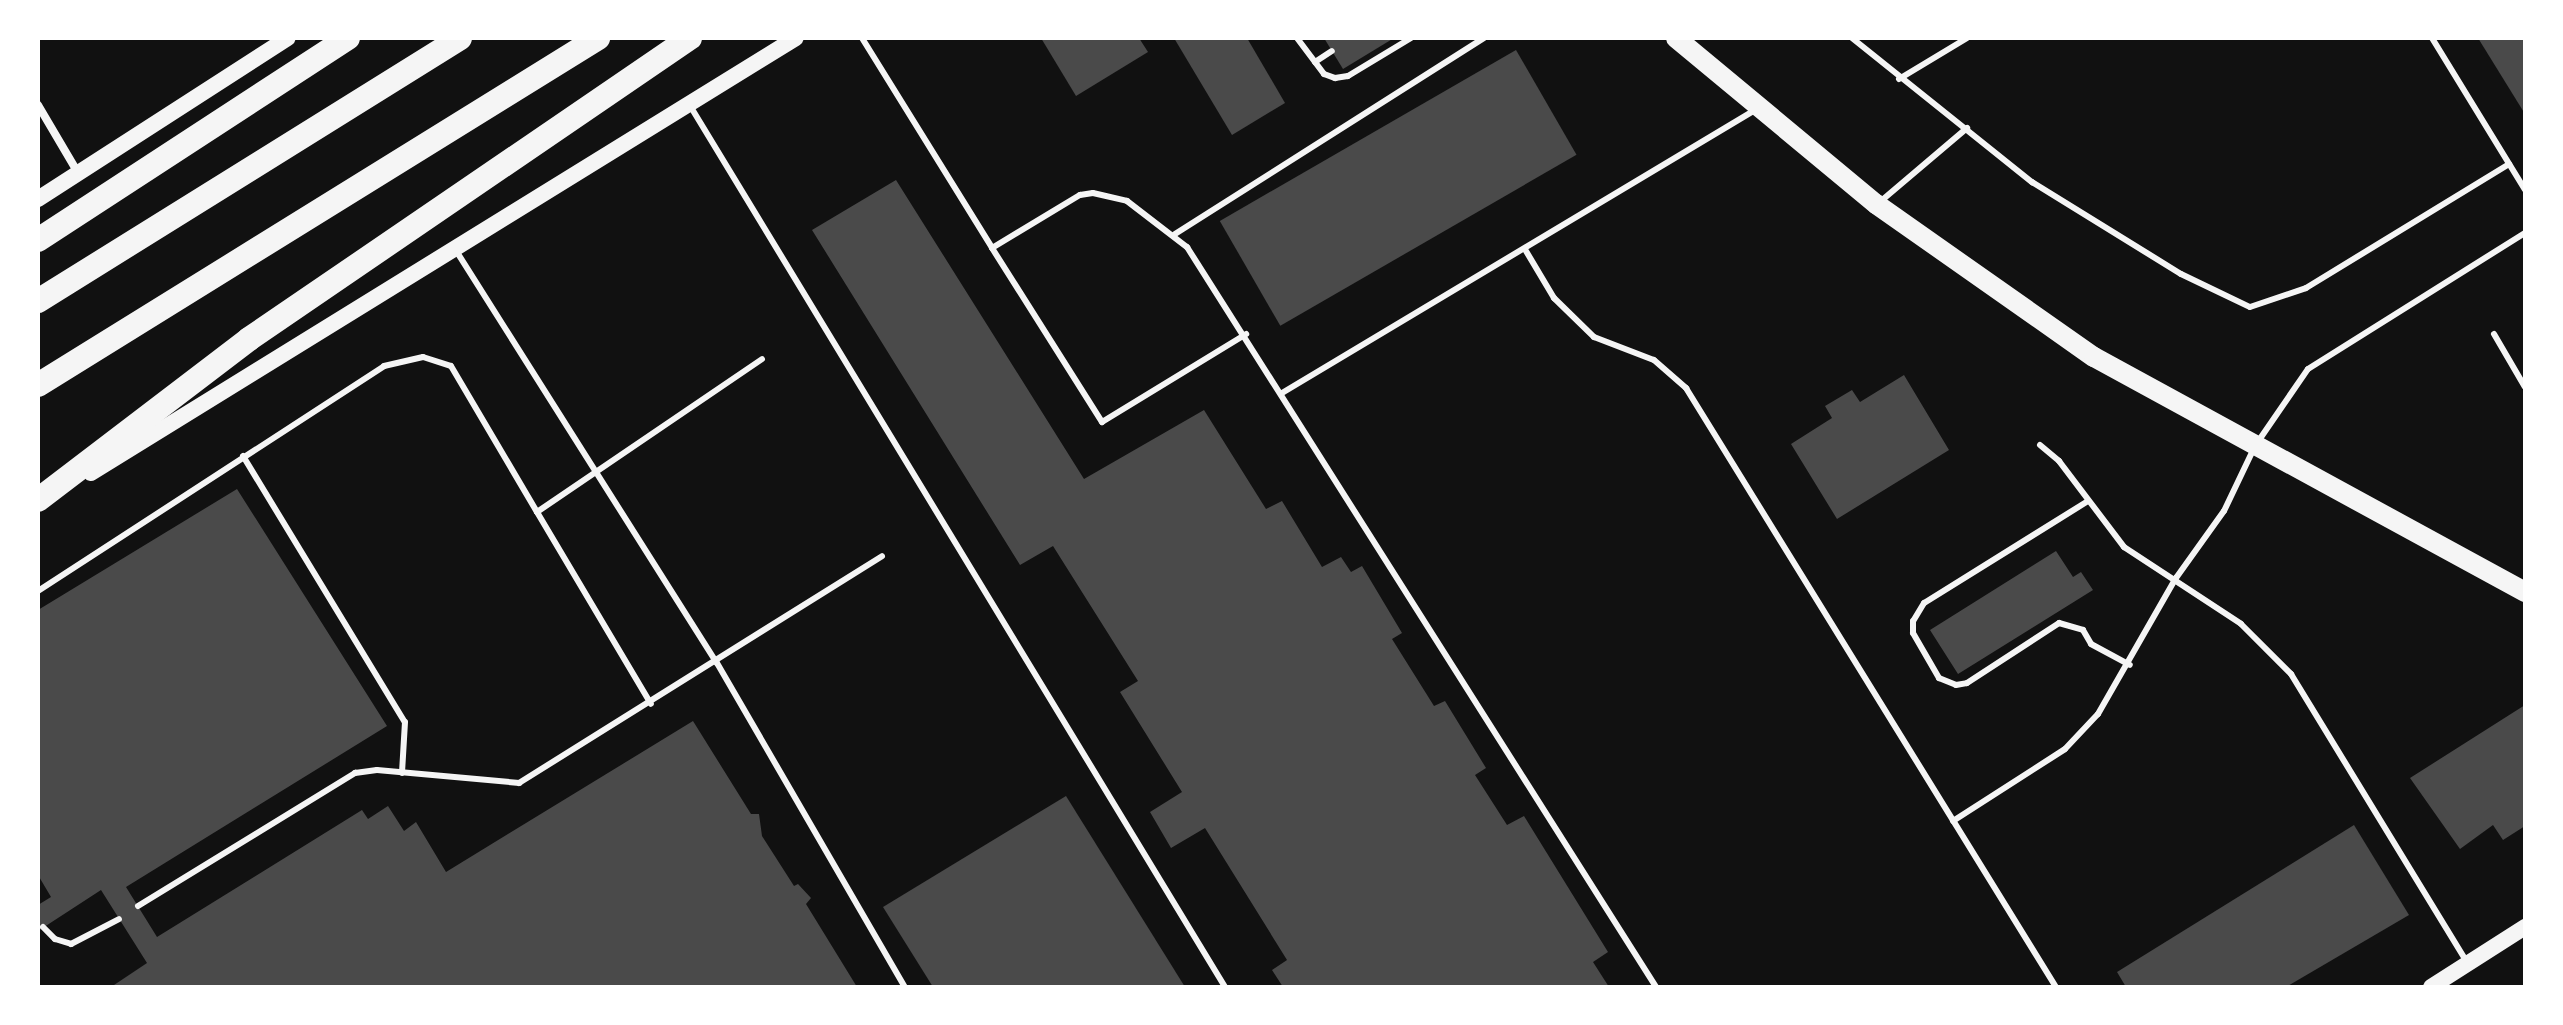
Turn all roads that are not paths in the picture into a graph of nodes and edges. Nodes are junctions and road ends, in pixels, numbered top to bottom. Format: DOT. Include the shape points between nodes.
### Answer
graph roads {
  1 [pos="288,38"];
  2 [pos="348,38"];
  3 [pos="460,38"];
  4 [pos="598,38"];
  5 [pos="690,38"];
  6 [pos="796,38"];
  7 [pos="862,38"];
  8 [pos="1297,38"];
  9 [pos="1411,38"];
  10 [pos="1484,38"];
  11 [pos="1676,38"];
  12 [pos="1852,38"];
  13 [pos="1967,38"];
  14 [pos="2432,38"];
  15 [pos="1332,51"];
  16 [pos="1315,62"];
  17 [pos="1899,79"];
  18 [pos="689,104"];
  19 [pos="38,105"];
  20 [pos="1758,108"];
  21 [pos="1967,128"];
  22 [pos="2509,164"];
  23 [pos="79,173"];
  24 [pos="2525,190"];
  25 [pos="38,199"];
  26 [pos="1876,204"];
  27 [pos="2525,233"];
  28 [pos="1175,234"];
  29 [pos="38,240"];
  30 [pos="992,248"];
  31 [pos="455,249"];
  32 [pos="1526,251"];
  33 [pos="38,301"];
  34 [pos="1246,334"];
  35 [pos="2494,334"];
  36 [pos="762,359"];
  37 [pos="38,385"];
  38 [pos="2525,387"];
  39 [pos="1282,393"];
  40 [pos="2040,445"];
  41 [pos="2255,446"];
  42 [pos="243,456"];
  43 [pos="596,473"];
  44 [pos="2088,501"];
  45 [pos="38,502"];
  46 [pos="537,512"];
  47 [pos="882,556"];
  48 [pos="2176,578"];
  49 [pos="38,591"];
  50 [pos="2525,592"];
  51 [pos="717,663"];
  52 [pos="2130,665"];
  53 [pos="651,704"];
  54 [pos="402,773"];
  55 [pos="1953,821"];
  56 [pos="138,906"];
  57 [pos="119,919"];
  58 [pos="43,927"];
  59 [pos="2525,927"];
  60 [pos="2468,964"];
  61 [pos="905,987"];
  62 [pos="1225,987"];
  63 [pos="1656,987"];
  64 [pos="2056,987"];
  65 [pos="2431,987"];
  1 -- 23 [label="main road"];
  2 -- 29 [label="highway"];
  3 -- 33 [label="highway"];
  4 -- 37 [label="highway"];
  5 -- 45 [label="highway" via="249,339"];
  6 -- 18 [label="main road"];
  7 -- 30 [label="lane"];
  8 -- 16 [label="lane"];
  9 -- 16 [label="lane" via="1348,76 1324,74"];
  10 -- 28 [label="lane"];
  11 -- 20 [label="main road"];
  12 -- 17 [label="lane"];
  13 -- 17 [label="lane"];
  14 -- 22 [label="lane"];
  15 -- 16 [label="lane"];
  17 -- 21 [label="lane"];
  18 -- 31 [label="main road"];
  18 -- 62 [label="lane"];
  19 -- 23 [label="street"];
  20 -- 26 [label="main road"];
  20 -- 32 [label="lane"];
  21 -- 22 [label="lane" via="2032,182 2181,274 2250,307 2306,288"];
  21 -- 26 [label="lane"];
  22 -- 24 [label="lane"];
  23 -- 25 [label="main road"];
  26 -- 41 [label="main road" via="2094,357"];
  27 -- 41 [label="lane" via="2308,369"];
  28 -- 30 [label="lane" via="1127,201 1093,193 1080,195"];
  28 -- 34 [label="lane"];
  30 -- 34 [label="lane" via="1102,422"];
  31 -- 43 [label="lane"];
  31 -- 45 [label="main road"];
  32 -- 39 [label="lane"];
  32 -- 55 [label="lane" via="1554,298 1594,337 1654,360 1686,388"];
  34 -- 39 [label="lane"];
  35 -- 38 [label="lane"];
  36 -- 43 [label="lane"];
  39 -- 63 [label="lane"];
  40 -- 44 [label="lane" via="2059,461"];
  41 -- 48 [label="lane" via="2224,511"];
  41 -- 50 [label="main road"];
  42 -- 46 [label="lane" via="384,366 423,357 451,366"];
  42 -- 49 [label="lane"];
  42 -- 54 [label="lane" via="405,722"];
  43 -- 46 [label="lane"];
  43 -- 51 [label="lane"];
  44 -- 48 [label="lane" via="2124,547"];
  44 -- 52 [label="lane" via="1924,603 1913,621 1913,633 1939,678 1956,685 2059,623 2083,630 2091,644"];
  46 -- 53 [label="lane"];
  47 -- 51 [label="lane"];
  48 -- 52 [label="lane"];
  48 -- 60 [label="lane" via="2241,624 2291,674"];
  51 -- 53 [label="lane"];
  51 -- 61 [label="lane"];
  52 -- 55 [label="lane" via="2098,714 2065,749"];
  53 -- 54 [label="lane" via="519,783"];
  54 -- 56 [label="lane" via="355,773"];
  55 -- 64 [label="lane"];
  57 -- 58 [label="lane" via="71,944 55,939"];
  59 -- 60 [label="main road"];
  60 -- 65 [label="main road"];
}
